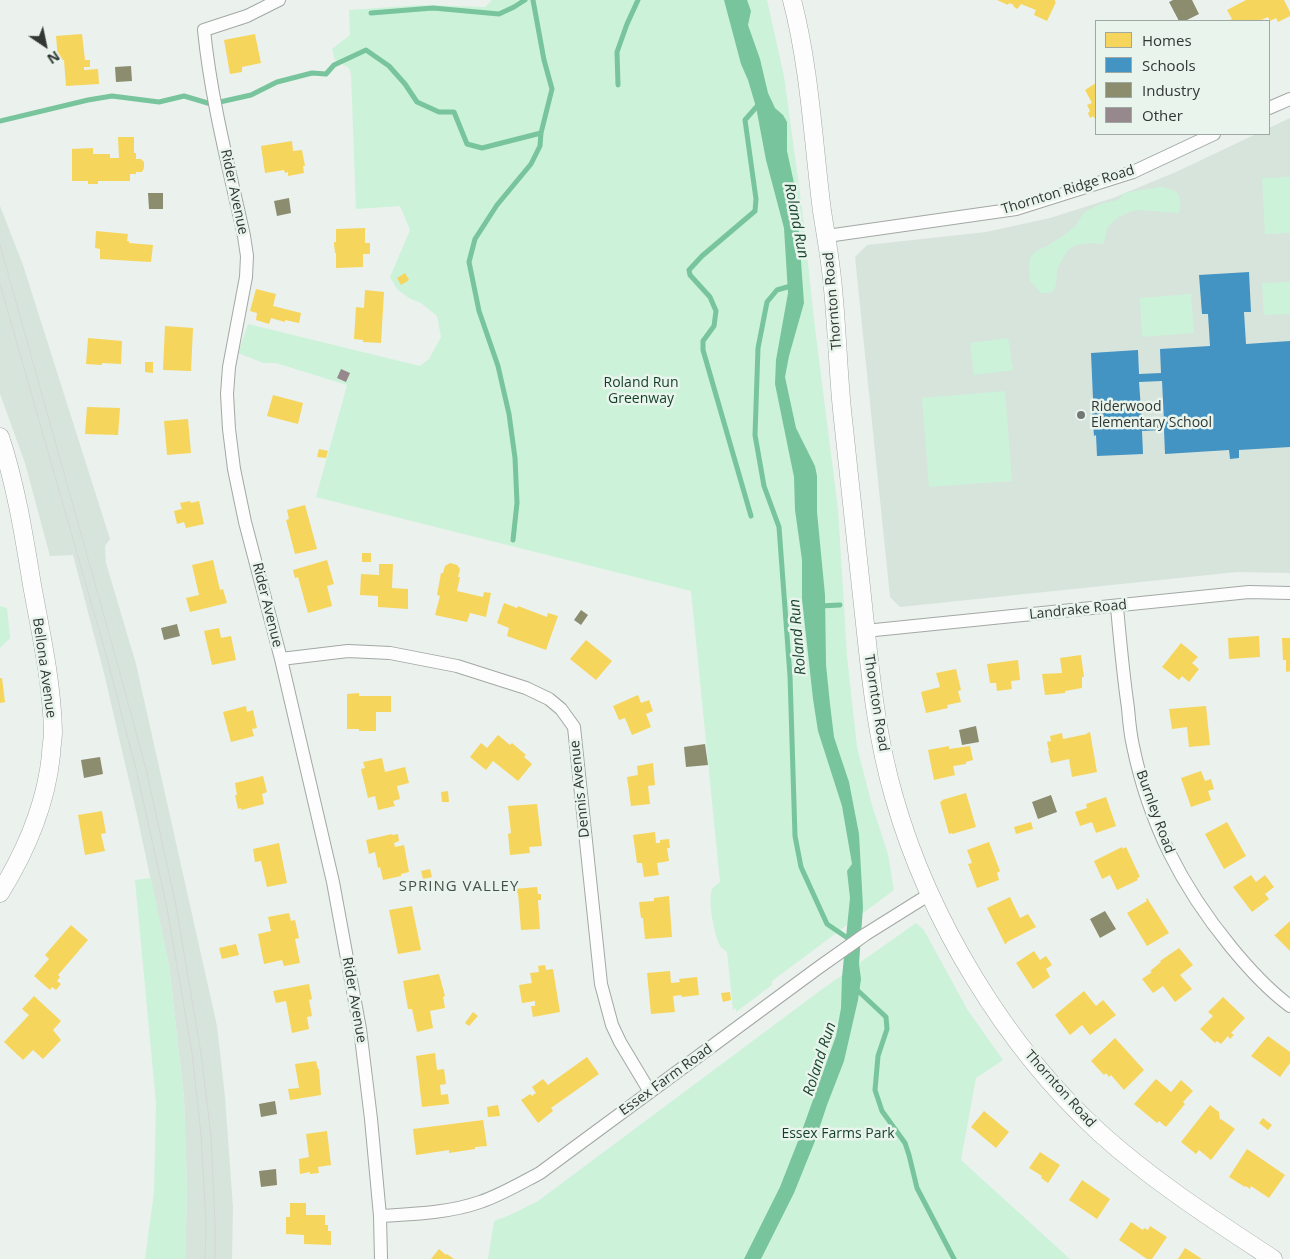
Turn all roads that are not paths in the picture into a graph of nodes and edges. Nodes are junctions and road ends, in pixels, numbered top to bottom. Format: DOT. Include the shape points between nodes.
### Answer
graph roads {
  1 [pos="279,0"];
  2 [pos="792,0"];
  3 [pos="1290,99"];
  4 [pos="1270,108"];
  5 [pos="1212,135"];
  6 [pos="827,236"];
  7 [pos="0,437"];
  8 [pos="1290,593"];
  9 [pos="1117,606"];
  10 [pos="865,631"];
  11 [pos="281,659"];
  12 [pos="0,893"];
  13 [pos="930,894"];
  14 [pos="1290,1006"];
  15 [pos="650,1092"];
  16 [pos="380,1216"];
  17 [pos="381,1259"];
  18 [pos="1273,1259"];
  1 -- 11 [label="street, Rider Avenue" via="248,16 204,30 212,92 247,256 245,286 229,367 229,429 234,469"];
  2 -- 6 [label="street, Thornton Road" via="808,84"];
  3 -- 4 [label="street"];
  5 -- 6 [label="street, Thornton Ridge Road" via="1133,172 1016,209"];
  6 -- 10 [label="street, Thornton Road"];
  7 -- 12 [label="street, Bellona Avenue" via="23,530 45,661 53,734 49,773 40,807 31,834"];
  8 -- 9 [label="street, Landrake Road" via="1249,592"];
  9 -- 10 [label="street, Landrake Road"];
  9 -- 14 [label="street, Burnley Road" via="1132,744 1155,821 1181,875 1212,924 1249,969"];
  10 -- 13 [label="street, Thornton Road" via="880,739 894,798"];
  11 -- 15 [label="street, Dennis Avenue" via="348,651 390,653 457,666 526,688 549,699 566,714 574,727 601,984 612,1025"];
  11 -- 16 [label="street, Rider Avenue" via="333,882 360,1029"];
  13 -- 15 [label="street, Essex Farm Road" via="866,934"];
  13 -- 18 [label="street, Thornton Road" via="985,996 1051,1083 1100,1133 1152,1177"];
  15 -- 16 [label="street, Essex Farm Road" via="540,1173 500,1194 455,1208"];
  16 -- 17 [label="street, Rider Avenue"];
}
